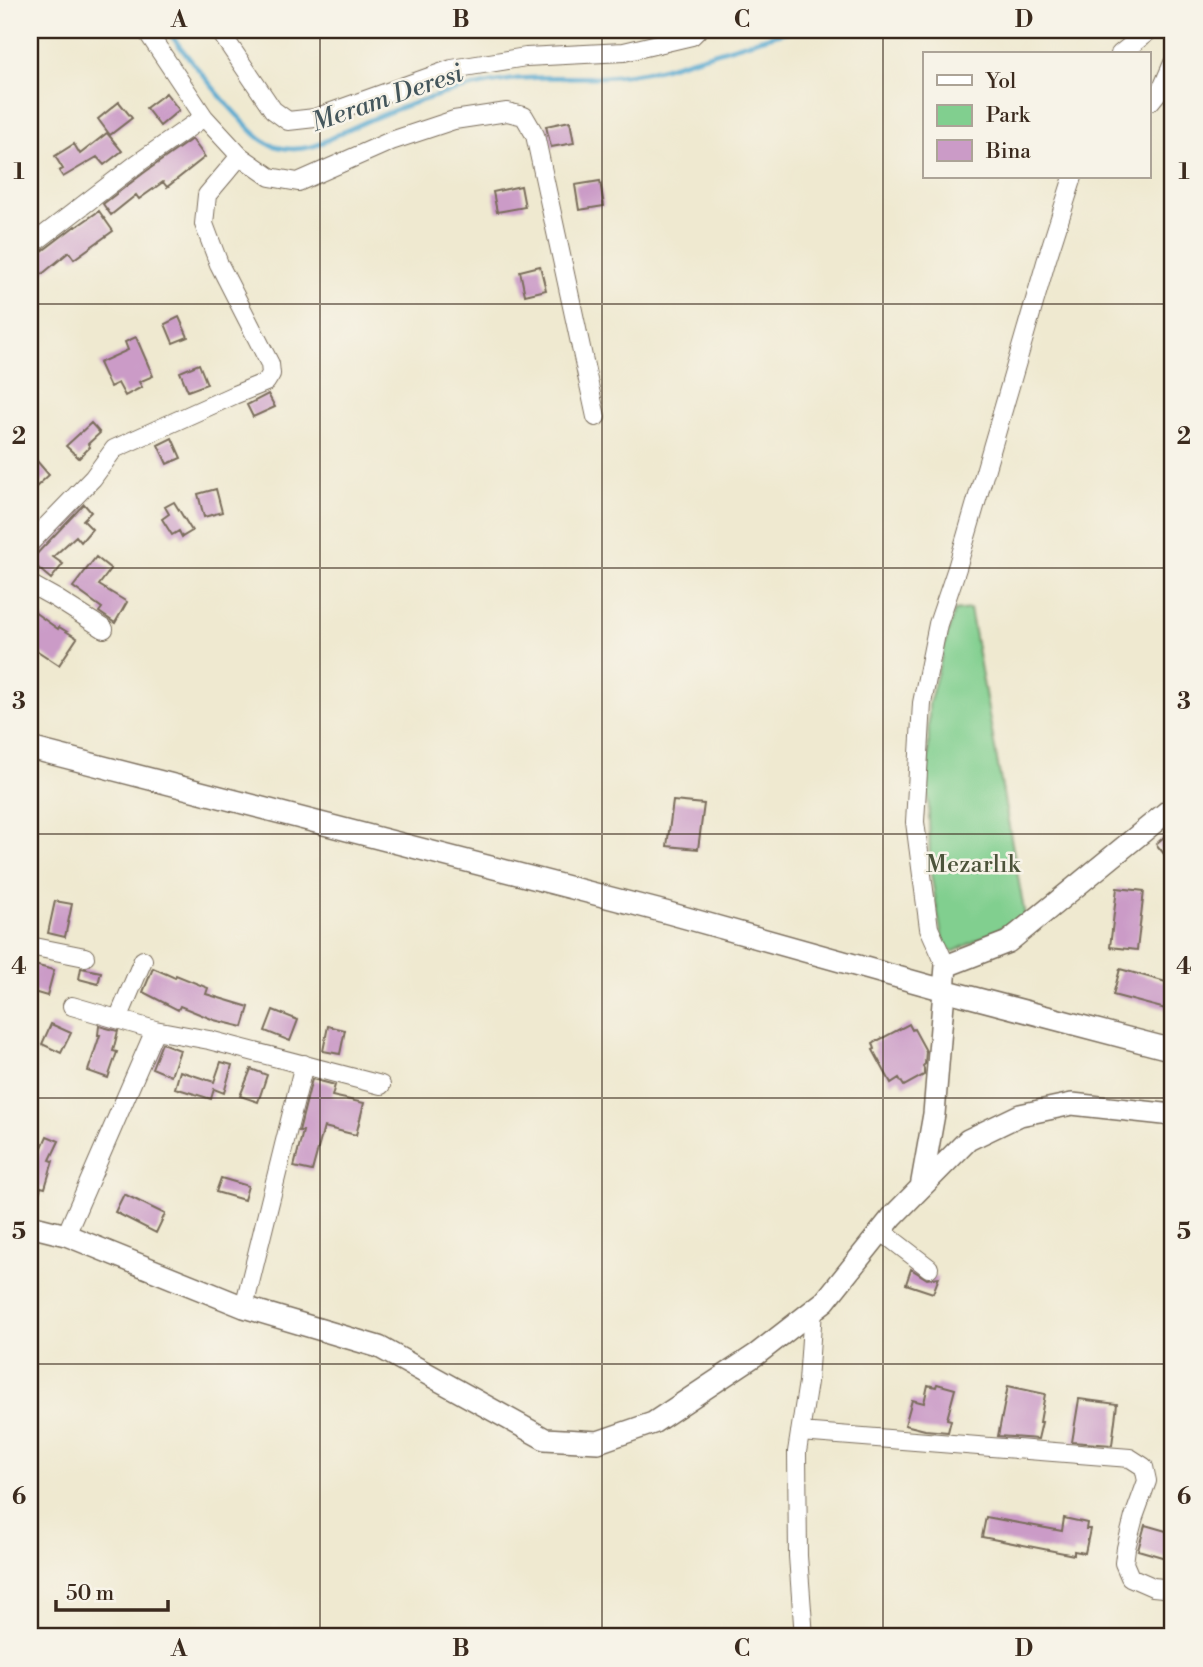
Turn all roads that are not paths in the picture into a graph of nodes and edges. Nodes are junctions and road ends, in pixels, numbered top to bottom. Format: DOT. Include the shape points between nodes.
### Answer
graph roads {
  1 [pos="146,30"];
  2 [pos="219,30"];
  3 [pos="710,30"];
  4 [pos="1150,30"];
  5 [pos="695,33"];
  6 [pos="1122,52"];
  7 [pos="1173,63"];
  8 [pos="1150,102"];
  9 [pos="204,117"];
  10 [pos="240,156"];
  11 [pos="1073,178"];
  12 [pos="30,246"];
  13 [pos="596,417"];
  14 [pos="30,543"];
  15 [pos="30,584"];
  16 [pos="104,629"];
  17 [pos="30,748"];
  18 [pos="1173,807"];
  19 [pos="30,946"];
  20 [pos="85,957"];
  21 [pos="143,960"];
  22 [pos="946,966"];
  23 [pos="944,990"];
  24 [pos="72,1006"];
  25 [pos="118,1019"];
  26 [pos="155,1030"];
  27 [pos="1173,1050"];
  28 [pos="304,1064"];
  29 [pos="381,1085"];
  30 [pos="1173,1115"];
  31 [pos="921,1188"];
  32 [pos="30,1226"];
  33 [pos="881,1231"];
  34 [pos="66,1235"];
  35 [pos="929,1268"];
  36 [pos="244,1307"];
  37 [pos="813,1310"];
  38 [pos="800,1433"];
  39 [pos="1173,1589"];
  40 [pos="804,1637"];
  1 -- 9 [label="street"];
  2 -- 5 [label="street" via="272,110 288,121 314,118 452,69 526,57 624,52"];
  3 -- 5 [label="street"];
  4 -- 6 [label="street"];
  7 -- 8 [label="street"];
  9 -- 10 [label="street"];
  9 -- 12 [label="street"];
  10 -- 13 [label="street" via="270,177 298,182 391,141 454,120 508,112 524,116 535,135"];
  10 -- 14 [label="street" via="207,195 204,224 271,374 266,382 114,449 93,478"];
  11 -- 22 [label="street" via="937,624 922,703 915,822 929,928"];
  15 -- 16 [label="street"];
  17 -- 23 [label="street" via="665,912"];
  18 -- 22 [label="street" via="1008,942"];
  19 -- 20 [label="street"];
  21 -- 25 [label="street"];
  22 -- 23 [label="street"];
  23 -- 27 [label="street"];
  23 -- 31 [label="street" via="934,1115"];
  24 -- 25 [label="street"];
  25 -- 26 [label="street"];
  26 -- 28 [label="street"];
  26 -- 34 [label="street"];
  28 -- 29 [label="street"];
  28 -- 36 [label="street"];
  30 -- 31 [label="street" via="1072,1104 1020,1115 968,1140"];
  31 -- 33 [label="street"];
  32 -- 34 [label="street"];
  33 -- 35 [label="street"];
  33 -- 37 [label="street"];
  34 -- 36 [label="street"];
  36 -- 37 [label="street" via="379,1347 545,1439 598,1442 653,1423 757,1354"];
  37 -- 38 [label="street"];
  38 -- 39 [label="street" via="1130,1458 1144,1467 1147,1481 1124,1563 1130,1577"];
  38 -- 40 [label="street" via="798,1556"];
}
